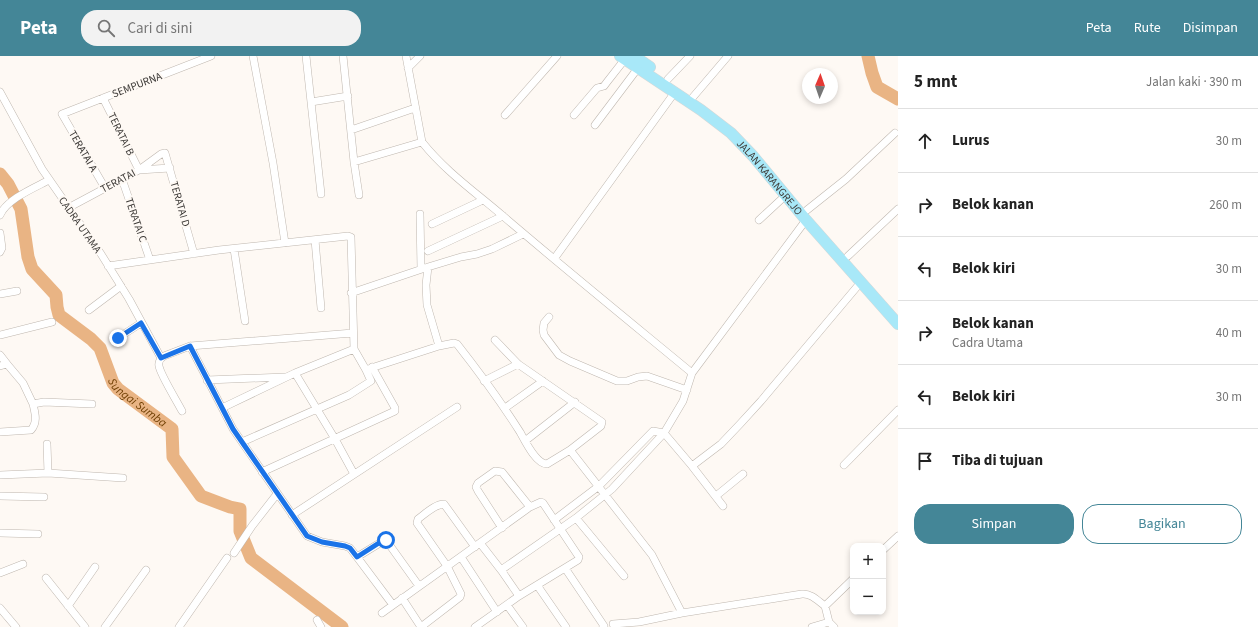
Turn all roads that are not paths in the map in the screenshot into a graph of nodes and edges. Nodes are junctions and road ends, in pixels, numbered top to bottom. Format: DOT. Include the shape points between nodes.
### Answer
graph roads {
  1 [pos="211,56"];
  2 [pos="254,56"];
  3 [pos="306,56"];
  4 [pos="343,56"];
  5 [pos="406,56"];
  6 [pos="420,56"];
  7 [pos="556,56"];
  8 [pos="690,56"];
  9 [pos="728,56"];
  10 [pos="635,60"];
  11 [pos="408,68"];
  12 [pos="668,79"];
  13 [pos="0,92"];
  14 [pos="675,92"];
  15 [pos="348,96"];
  16 [pos="693,97"];
  17 [pos="103,98"];
  18 [pos="311,102"];
  19 [pos="415,108"];
  20 [pos="62,114"];
  21 [pos="505,115"];
  22 [pos="574,115"];
  23 [pos="595,125"];
  24 [pos="351,130"];
  25 [pos="895,133"];
  26 [pos="422,142"];
  27 [pos="166,154"];
  28 [pos="354,162"];
  29 [pos="170,168"];
  30 [pos="139,170"];
  31 [pos="122,179"];
  32 [pos="49,180"];
  33 [pos="105,188"];
  34 [pos="321,194"];
  35 [pos="359,195"];
  36 [pos="786,195"];
  37 [pos="484,200"];
  38 [pos="68,208"];
  39 [pos="898,209"];
  40 [pos="420,214"];
  41 [pos="0,215"];
  42 [pos="807,215"];
  43 [pos="503,216"];
  44 [pos="759,220"];
  45 [pos="432,224"];
  46 [pos="0,232"];
  47 [pos="523,234"];
  48 [pos="315,240"];
  49 [pos="285,243"];
  50 [pos="234,249"];
  51 [pos="428,251"];
  52 [pos="0,252"];
  53 [pos="194,254"];
  54 [pos="848,256"];
  55 [pos="554,259"];
  56 [pos="150,260"];
  57 [pos="108,266"];
  58 [pos="424,268"];
  59 [pos="861,282"];
  60 [pos="121,286"];
  61 [pos="17,291"];
  62 [pos="0,294"];
  63 [pos="352,294"];
  64 [pos="321,308"];
  65 [pos="89,310"];
  66 [pos="898,312"];
  67 [pos="549,317"];
  68 [pos="245,321"];
  69 [pos="52,322"];
  70 [pos="141,323"];
  71 [pos="898,324"];
  72 [pos="353,333"];
  73 [pos="0,335"];
  74 [pos="118,338"];
  75 [pos="495,340"];
  76 [pos="190,346"];
  77 [pos="439,346"];
  78 [pos="354,349"];
  79 [pos="0,355"];
  80 [pos="161,358"];
  81 [pos="518,364"];
  82 [pos="3,365"];
  83 [pos="369,369"];
  84 [pos="692,373"];
  85 [pos="292,375"];
  86 [pos="207,380"];
  87 [pos="484,381"];
  88 [pos="543,381"];
  89 [pos="687,390"];
  90 [pos="575,402"];
  91 [pos="33,404"];
  92 [pos="92,404"];
  93 [pos="457,407"];
  94 [pos="222,408"];
  95 [pos="505,408"];
  96 [pos="316,409"];
  97 [pos="898,410"];
  98 [pos="182,411"];
  99 [pos="0,432"];
  100 [pos="664,432"];
  101 [pos="335,439"];
  102 [pos="525,441"];
  103 [pos="242,442"];
  104 [pos="47,444"];
  105 [pos="570,450"];
  106 [pos="844,465"];
  107 [pos="692,466"];
  108 [pos="262,472"];
  109 [pos="48,473"];
  110 [pos="354,474"];
  111 [pos="743,474"];
  112 [pos="0,475"];
  113 [pos="123,478"];
  114 [pos="599,486"];
  115 [pos="277,494"];
  116 [pos="606,495"];
  117 [pos="0,496"];
  118 [pos="716,496"];
  119 [pos="44,497"];
  120 [pos="723,506"];
  121 [pos="530,507"];
  122 [pos="292,514"];
  123 [pos="576,518"];
  124 [pos="554,520"];
  125 [pos="502,528"];
  126 [pos="560,529"];
  127 [pos="0,533"];
  128 [pos="38,534"];
  129 [pos="898,536"];
  130 [pos="477,545"];
  131 [pos="886,547"];
  132 [pos="234,553"];
  133 [pos="357,557"];
  134 [pos="461,557"];
  135 [pos="227,558"];
  136 [pos="23,564"];
  137 [pos="447,566"];
  138 [pos="498,566"];
  139 [pos="95,567"];
  140 [pos="565,568"];
  141 [pos="146,570"];
  142 [pos="0,573"];
  143 [pos="624,576"];
  144 [pos="46,578"];
  145 [pos="850,582"];
  146 [pos="537,585"];
  147 [pos="419,586"];
  148 [pos="519,596"];
  149 [pos="402,598"];
  150 [pos="393,605"];
  151 [pos="507,605"];
  152 [pos="68,606"];
  153 [pos="825,606"];
  154 [pos="0,608"];
  155 [pos="497,612"];
  156 [pos="382,613"];
  157 [pos="682,613"];
  158 [pos="613,624"];
  159 [pos="832,625"];
  160 [pos="479,626"];
  161 [pos="16,627"];
  162 [pos="85,627"];
  163 [pos="105,627"];
  164 [pos="179,627"];
  165 [pos="421,627"];
  166 [pos="523,627"];
  167 [pos="566,627"];
  168 [pos="603,627"];
  169 [pos="812,627"];
  1 -- 17 [label="street, SEMPURNA"];
  2 -- 49 [label="street"];
  3 -- 18 [label="street"];
  4 -- 15 [label="street"];
  5 -- 11 [label="street"];
  6 -- 11 [label="street"];
  7 -- 21 [label="street"];
  8 -- 12 [label="street"];
  9 -- 16 [label="street"];
  10 -- 12 [label="main road, JALAN KARANGREJO"];
  10 -- 14 [label="main road, JALAN KARANGREJO"];
  10 -- 22 [label="street" via="604,86 596,88"];
  10 -- 23 [label="street"];
  11 -- 19 [label="street"];
  12 -- 16 [label="main road, JALAN KARANGREJO"];
  13 -- 32 [label="street, CADRA UTAMA"];
  14 -- 36 [label="main road, JALAN KARANGREJO" via="731,133"];
  14 -- 55 [label="street"];
  15 -- 18 [label="street"];
  15 -- 24 [label="street"];
  16 -- 42 [label="main road, JALAN KARANGREJO" via="738,132"];
  17 -- 20 [label="street, SEMPURNA"];
  17 -- 30 [label="street, TERATAI B"];
  18 -- 34 [label="street"];
  19 -- 24 [label="street"];
  19 -- 26 [label="street"];
  20 -- 33 [label="street, TERATAI A"];
  24 -- 28 [label="street"];
  25 -- 42 [label="street"];
  26 -- 28 [label="street"];
  26 -- 37 [label="street" via="447,170"];
  27 -- 29 [label="street, TERATAI D"];
  27 -- 30 [label="street, TERATAI" via="161,154"];
  28 -- 35 [label="street"];
  29 -- 30 [label="street"];
  29 -- 53 [label="street, TERATAI D"];
  30 -- 31 [label="street, TERATAI"];
  31 -- 33 [label="street, TERATAI"];
  31 -- 56 [label="street, TERATAI C"];
  32 -- 38 [label="street, CADRA UTAMA"];
  32 -- 41 [label="street" via="10,203"];
  33 -- 38 [label="street, TERATAI"];
  36 -- 42 [label="main road, JALAN KARANGREJO"];
  36 -- 44 [label="street"];
  37 -- 43 [label="street"];
  37 -- 45 [label="street"];
  38 -- 57 [label="street, CADRA UTAMA"];
  39 -- 54 [label="street"];
  40 -- 58 [label="street"];
  42 -- 54 [label="main road, JALAN KARANGREJO"];
  42 -- 59 [label="main road, JALAN KARANGREJO"];
  42 -- 84 [label="street"];
  43 -- 47 [label="street"];
  43 -- 51 [label="street"];
  46 -- 52 [label="street"];
  47 -- 55 [label="street"];
  47 -- 58 [label="street" via="487,251"];
  48 -- 49 [label="street"];
  48 -- 63 [label="street" via="351,237"];
  48 -- 64 [label="street"];
  49 -- 50 [label="street"];
  50 -- 53 [label="street"];
  50 -- 68 [label="street"];
  53 -- 56 [label="street"];
  54 -- 66 [label="main road, JALAN KARANGREJO"];
  55 -- 84 [label="street"];
  56 -- 57 [label="street"];
  57 -- 60 [label="street, CADRA UTAMA"];
  58 -- 63 [label="street"];
  58 -- 77 [label="street" via="427,305"];
  59 -- 71 [label="main road, JALAN KARANGREJO"];
  59 -- 107 [label="street" via="740,424 721,444"];
  60 -- 65 [label="street"];
  60 -- 70 [label="street, CADRA UTAMA"];
  61 -- 62 [label="street"];
  63 -- 72 [label="street"];
  67 -- 89 [label="street" via="544,323 544,335 560,354 570,361 617,381 647,376"];
  69 -- 73 [label="street"];
  70 -- 74 [label="street"];
  70 -- 80 [label="street, CADRA UTAMA"];
  72 -- 76 [label="street"];
  72 -- 78 [label="street"];
  75 -- 81 [label="street"];
  76 -- 80 [label="street"];
  76 -- 86 [label="street"];
  77 -- 83 [label="street"];
  77 -- 87 [label="street" via="457,344"];
  78 -- 83 [label="street"];
  78 -- 85 [label="street"];
  79 -- 82 [label="street"];
  80 -- 98 [label="street" via="160,370"];
  81 -- 87 [label="street"];
  81 -- 88 [label="street"];
  82 -- 91 [label="street" via="23,383"];
  83 -- 96 [label="street" via="369,384"];
  83 -- 101 [label="street" via="396,410"];
  84 -- 89 [label="street"];
  85 -- 86 [label="street"];
  85 -- 94 [label="street"];
  85 -- 96 [label="street"];
  86 -- 94 [label="street"];
  87 -- 95 [label="street"];
  88 -- 90 [label="street"];
  88 -- 95 [label="street"];
  89 -- 100 [label="street"];
  90 -- 102 [label="street"];
  90 -- 105 [label="street" via="603,423"];
  91 -- 92 [label="street"];
  91 -- 99 [label="street" via="35,425 31,430"];
  93 -- 110 [label="street"];
  94 -- 103 [label="street"];
  95 -- 102 [label="street"];
  96 -- 101 [label="street"];
  96 -- 103 [label="street"];
  97 -- 106 [label="street"];
  100 -- 107 [label="street"];
  100 -- 114 [label="street" via="650,432"];
  100 -- 116 [label="street"];
  101 -- 108 [label="street"];
  101 -- 110 [label="street"];
  102 -- 105 [label="street" via="537,459 544,464"];
  103 -- 108 [label="street"];
  104 -- 109 [label="street"];
  105 -- 114 [label="street"];
  107 -- 118 [label="street"];
  108 -- 115 [label="street"];
  109 -- 112 [label="street"];
  109 -- 113 [label="street"];
  110 -- 122 [label="street"];
  111 -- 118 [label="street"];
  114 -- 116 [label="street"];
  114 -- 124 [label="street"];
  115 -- 122 [label="street"];
  115 -- 132 [label="street"];
  116 -- 123 [label="street"];
  116 -- 157 [label="street" via="652,555"];
  117 -- 119 [label="street"];
  118 -- 120 [label="street"];
  121 -- 124 [label="street" via="543,503"];
  121 -- 125 [label="street"];
  121 -- 125 [label="street" via="502,472 495,471 478,483 478,491"];
  122 -- 133 [label="street" via="307,536 350,548"];
  123 -- 126 [label="street"];
  123 -- 143 [label="street"];
  124 -- 126 [label="street"];
  125 -- 130 [label="street"];
  126 -- 138 [label="street" via="501,570"];
  126 -- 140 [label="street" via="579,557"];
  127 -- 128 [label="street"];
  129 -- 131 [label="street"];
  130 -- 134 [label="street"];
  130 -- 137 [label="street" via="444,504 425,514 417,523"];
  130 -- 138 [label="street"];
  133 -- 147 [label="street" via="386,540"];
  133 -- 150 [label="street"];
  134 -- 137 [label="street"];
  134 -- 155 [label="street"];
  135 -- 164 [label="street"];
  136 -- 142 [label="street"];
  137 -- 147 [label="street"];
  137 -- 165 [label="street" via="460,591 460,597"];
  138 -- 148 [label="street"];
  139 -- 152 [label="street"];
  140 -- 146 [label="street"];
  140 -- 168 [label="street"];
  141 -- 163 [label="street"];
  144 -- 152 [label="street"];
  145 -- 153 [label="street"];
  146 -- 148 [label="street"];
  146 -- 167 [label="street"];
  147 -- 149 [label="street"];
  148 -- 151 [label="street"];
  149 -- 150 [label="street"];
  149 -- 165 [label="street"];
  150 -- 156 [label="street"];
  151 -- 155 [label="street"];
  151 -- 166 [label="street"];
  152 -- 162 [label="street"];
  153 -- 157 [label="street" via="807,593"];
  153 -- 159 [label="street"];
  154 -- 161 [label="street"];
  155 -- 160 [label="street"];
  157 -- 158 [label="street" via="639,622"];
  159 -- 169 [label="street"];
}
